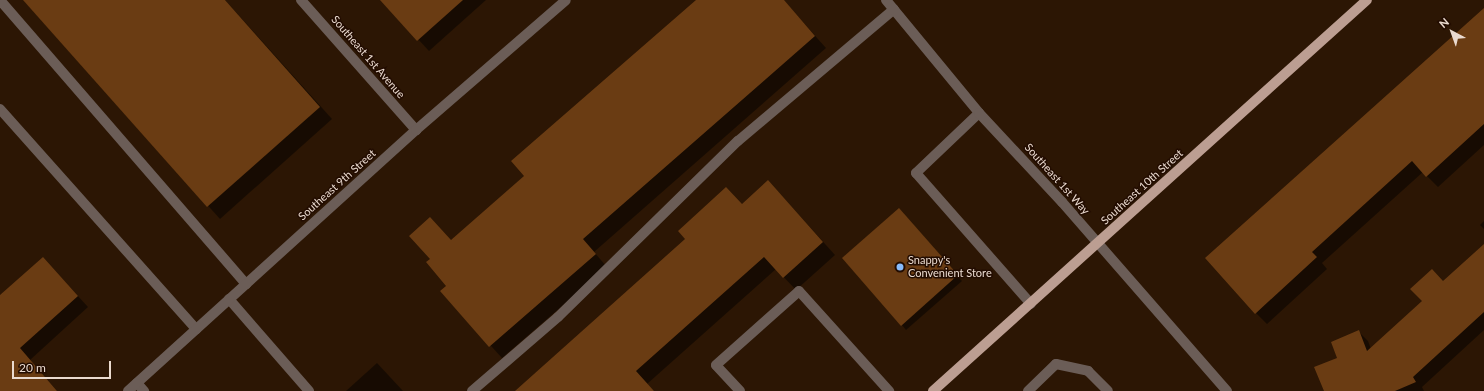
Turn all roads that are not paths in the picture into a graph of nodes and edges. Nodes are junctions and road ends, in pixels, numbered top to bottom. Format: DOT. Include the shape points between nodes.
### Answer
graph roads {
  1 [pos="0,0"];
  2 [pos="302,0"];
  3 [pos="566,0"];
  4 [pos="886,0"];
  5 [pos="1367,0"];
  6 [pos="894,9"];
  7 [pos="0,109"];
  8 [pos="979,113"];
  9 [pos="416,130"];
  10 [pos="1098,242"];
  11 [pos="246,284"];
  12 [pos="230,299"];
  13 [pos="1030,304"];
  14 [pos="196,329"];
  15 [pos="137,383"];
  16 [pos="128,391"];
  17 [pos="144,391"];
  18 [pos="309,391"];
  19 [pos="472,391"];
  20 [pos="740,391"];
  21 [pos="889,391"];
  22 [pos="933,391"];
  23 [pos="1028,391"];
  24 [pos="1108,391"];
  25 [pos="1227,391"];
  1 -- 11 [label="street"];
  2 -- 9 [label="street, Southeast 1st Avenue"];
  3 -- 9 [label="street, Southeast 9th Street"];
  4 -- 6 [label="street, Southeast 1st Way"];
  5 -- 10 [label="main road, Southeast 10th Street"];
  6 -- 8 [label="street, Southeast 1st Way"];
  6 -- 19 [label="street" via="738,141 558,317"];
  7 -- 14 [label="street"];
  8 -- 10 [label="street, Southeast 1st Way"];
  8 -- 13 [label="street" via="916,173"];
  9 -- 11 [label="street, Southeast 9th Street"];
  10 -- 13 [label="main road, Southeast 10th Street"];
  10 -- 25 [label="street, Southeast 1st Way"];
  11 -- 12 [label="street, Southeast 9th Street"];
  12 -- 14 [label="street, Southeast 9th Street"];
  12 -- 18 [label="street"];
  13 -- 22 [label="main road, Southeast 10th Street"];
  14 -- 15 [label="street, Southeast 9th Street"];
  15 -- 16 [label="street, Southeast 9th Street"];
  15 -- 17 [label="street"];
  20 -- 21 [label="street" via="716,365 799,291"];
  23 -- 24 [label="street" via="1056,364 1088,371"];
}
